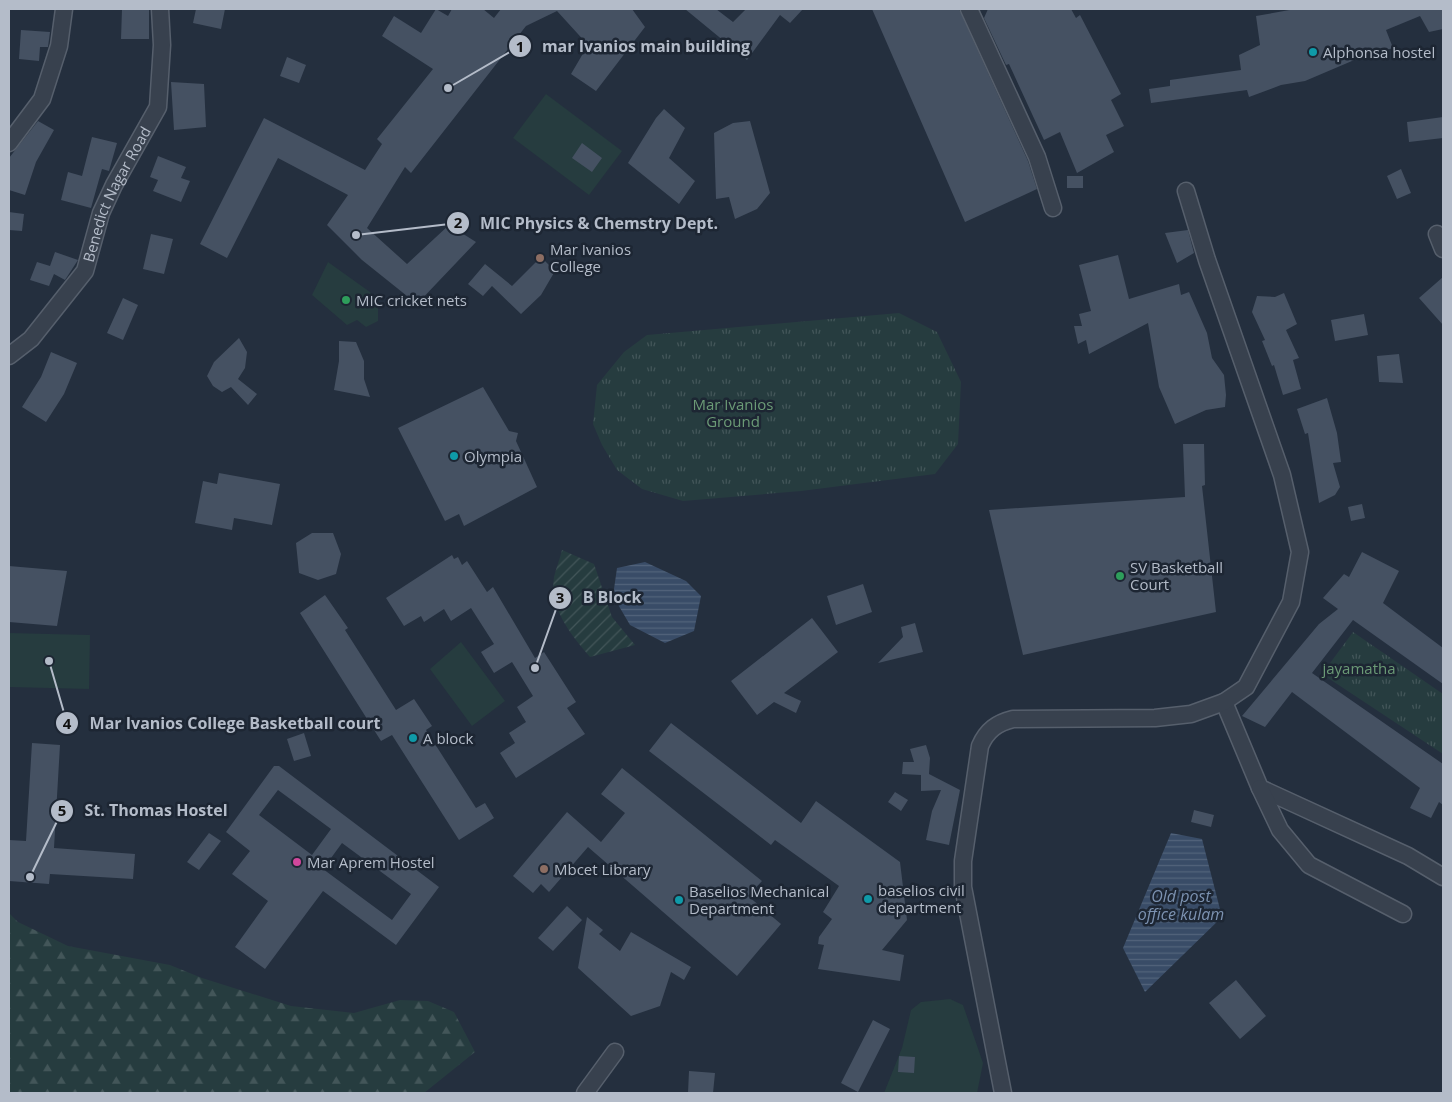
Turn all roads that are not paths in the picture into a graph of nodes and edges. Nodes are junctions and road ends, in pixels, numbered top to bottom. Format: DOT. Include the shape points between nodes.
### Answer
graph roads {
  1 [pos="64,9"];
  2 [pos="160,9"];
  3 [pos="970,9"];
  4 [pos="9,143"];
  5 [pos="1186,191"];
  6 [pos="1053,208"];
  7 [pos="9,356"];
  8 [pos="1224,702"];
  9 [pos="1260,788"];
  10 [pos="1443,877"];
  11 [pos="1403,914"];
  12 [pos="615,1052"];
  13 [pos="585,1093"];
  14 [pos="1003,1093"];
  1 -- 4 [label="street" via="58,46 42,99"];
  2 -- 7 [label="street, Benedict Nagar Road" via="162,45 158,107 101,213 85,271 31,339"];
  3 -- 6 [label="street" via="1037,156"];
  5 -- 8 [label="street" via="1282,475 1300,552 1291,602 1246,687"];
  8 -- 9 [label="street"];
  8 -- 14 [label="street" via="1191,714 1155,718 1013,719 1002,722 985,735 980,746 963,887"];
  9 -- 10 [label="street" via="1408,856"];
  9 -- 11 [label="street" via="1280,830 1309,865"];
  12 -- 13 [label="street"];
}
